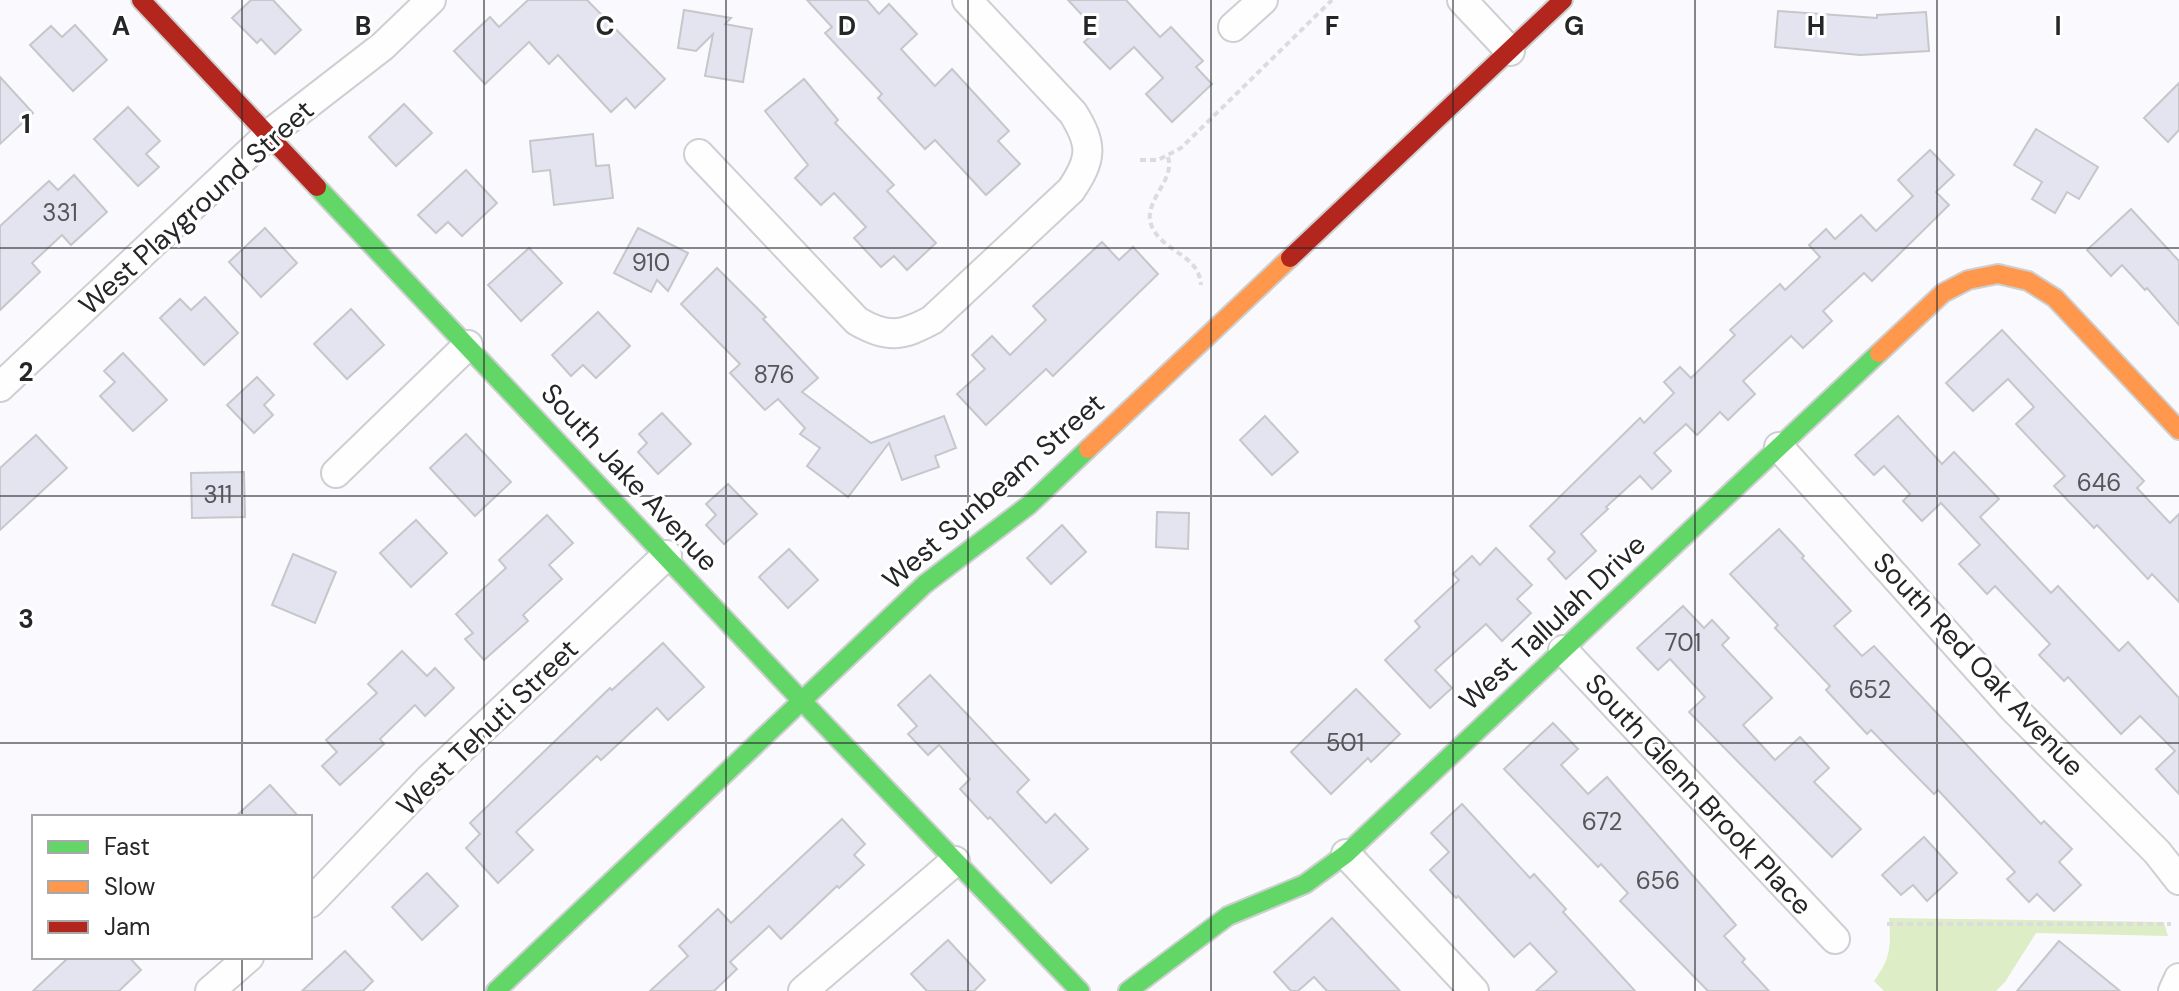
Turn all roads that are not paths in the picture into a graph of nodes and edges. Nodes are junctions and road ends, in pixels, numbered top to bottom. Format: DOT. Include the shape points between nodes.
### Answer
graph roads {
  1 [pos="141,0"];
  2 [pos="431,0"];
  3 [pos="967,0"];
  4 [pos="1263,0"];
  5 [pos="1462,0"];
  6 [pos="1563,0"];
  7 [pos="1233,27"];
  8 [pos="1510,51"];
  9 [pos="268,135"];
  10 [pos="699,154"];
  11 [pos="468,345"];
  12 [pos="0,387"];
  13 [pos="2179,430"];
  14 [pos="1779,447"];
  15 [pos="336,473"];
  16 [pos="667,555"];
  17 [pos="1563,650"];
  18 [pos="802,701"];
  19 [pos="1346,854"];
  20 [pos="955,861"];
  21 [pos="2179,880"];
  22 [pos="312,901"];
  23 [pos="1835,939"];
  24 [pos="247,959"];
  25 [pos="2179,978"];
  26 [pos="210,991"];
  27 [pos="496,991"];
  28 [pos="803,991"];
  29 [pos="1080,991"];
  30 [pos="1128,991"];
  31 [pos="1474,991"];
  32 [pos="2173,991"];
  1 -- 9 [label="street, South Jake Avenue"];
  2 -- 9 [label="street, West Playground Street" via="383,46"];
  3 -- 10 [label="street" via="1073,113 1089,149 1084,171 1071,190 932,320 890,335 857,321"];
  4 -- 7 [label="street"];
  5 -- 8 [label="street"];
  6 -- 8 [label="street, West Sunbeam Street"];
  8 -- 18 [label="street, West Sunbeam Street" via="1029,505 925,584"];
  9 -- 11 [label="street, South Jake Avenue"];
  9 -- 12 [label="street, West Playground Street"];
  11 -- 15 [label="street"];
  11 -- 16 [label="street, South Jake Avenue"];
  13 -- 14 [label="street, West Tallulah Drive" via="2055,298 2028,281 1998,274 1968,280 1943,293"];
  14 -- 17 [label="street, West Tallulah Drive"];
  14 -- 21 [label="street, South Red Oak Avenue" via="2013,708"];
  16 -- 18 [label="street, South Jake Avenue"];
  16 -- 22 [label="street, West Tehuti Street" via="429,779"];
  17 -- 19 [label="street, West Tallulah Drive"];
  17 -- 23 [label="street, South Glenn Brook Place"];
  18 -- 20 [label="street, South Jake Avenue"];
  18 -- 27 [label="street, West Sunbeam Street"];
  19 -- 30 [label="street, West Tallulah Drive" via="1305,884 1228,916"];
  19 -- 31 [label="street"];
  20 -- 28 [label="street"];
  20 -- 29 [label="street, South Jake Avenue"];
  24 -- 26 [label="street"];
  25 -- 32 [label="street"];
}
